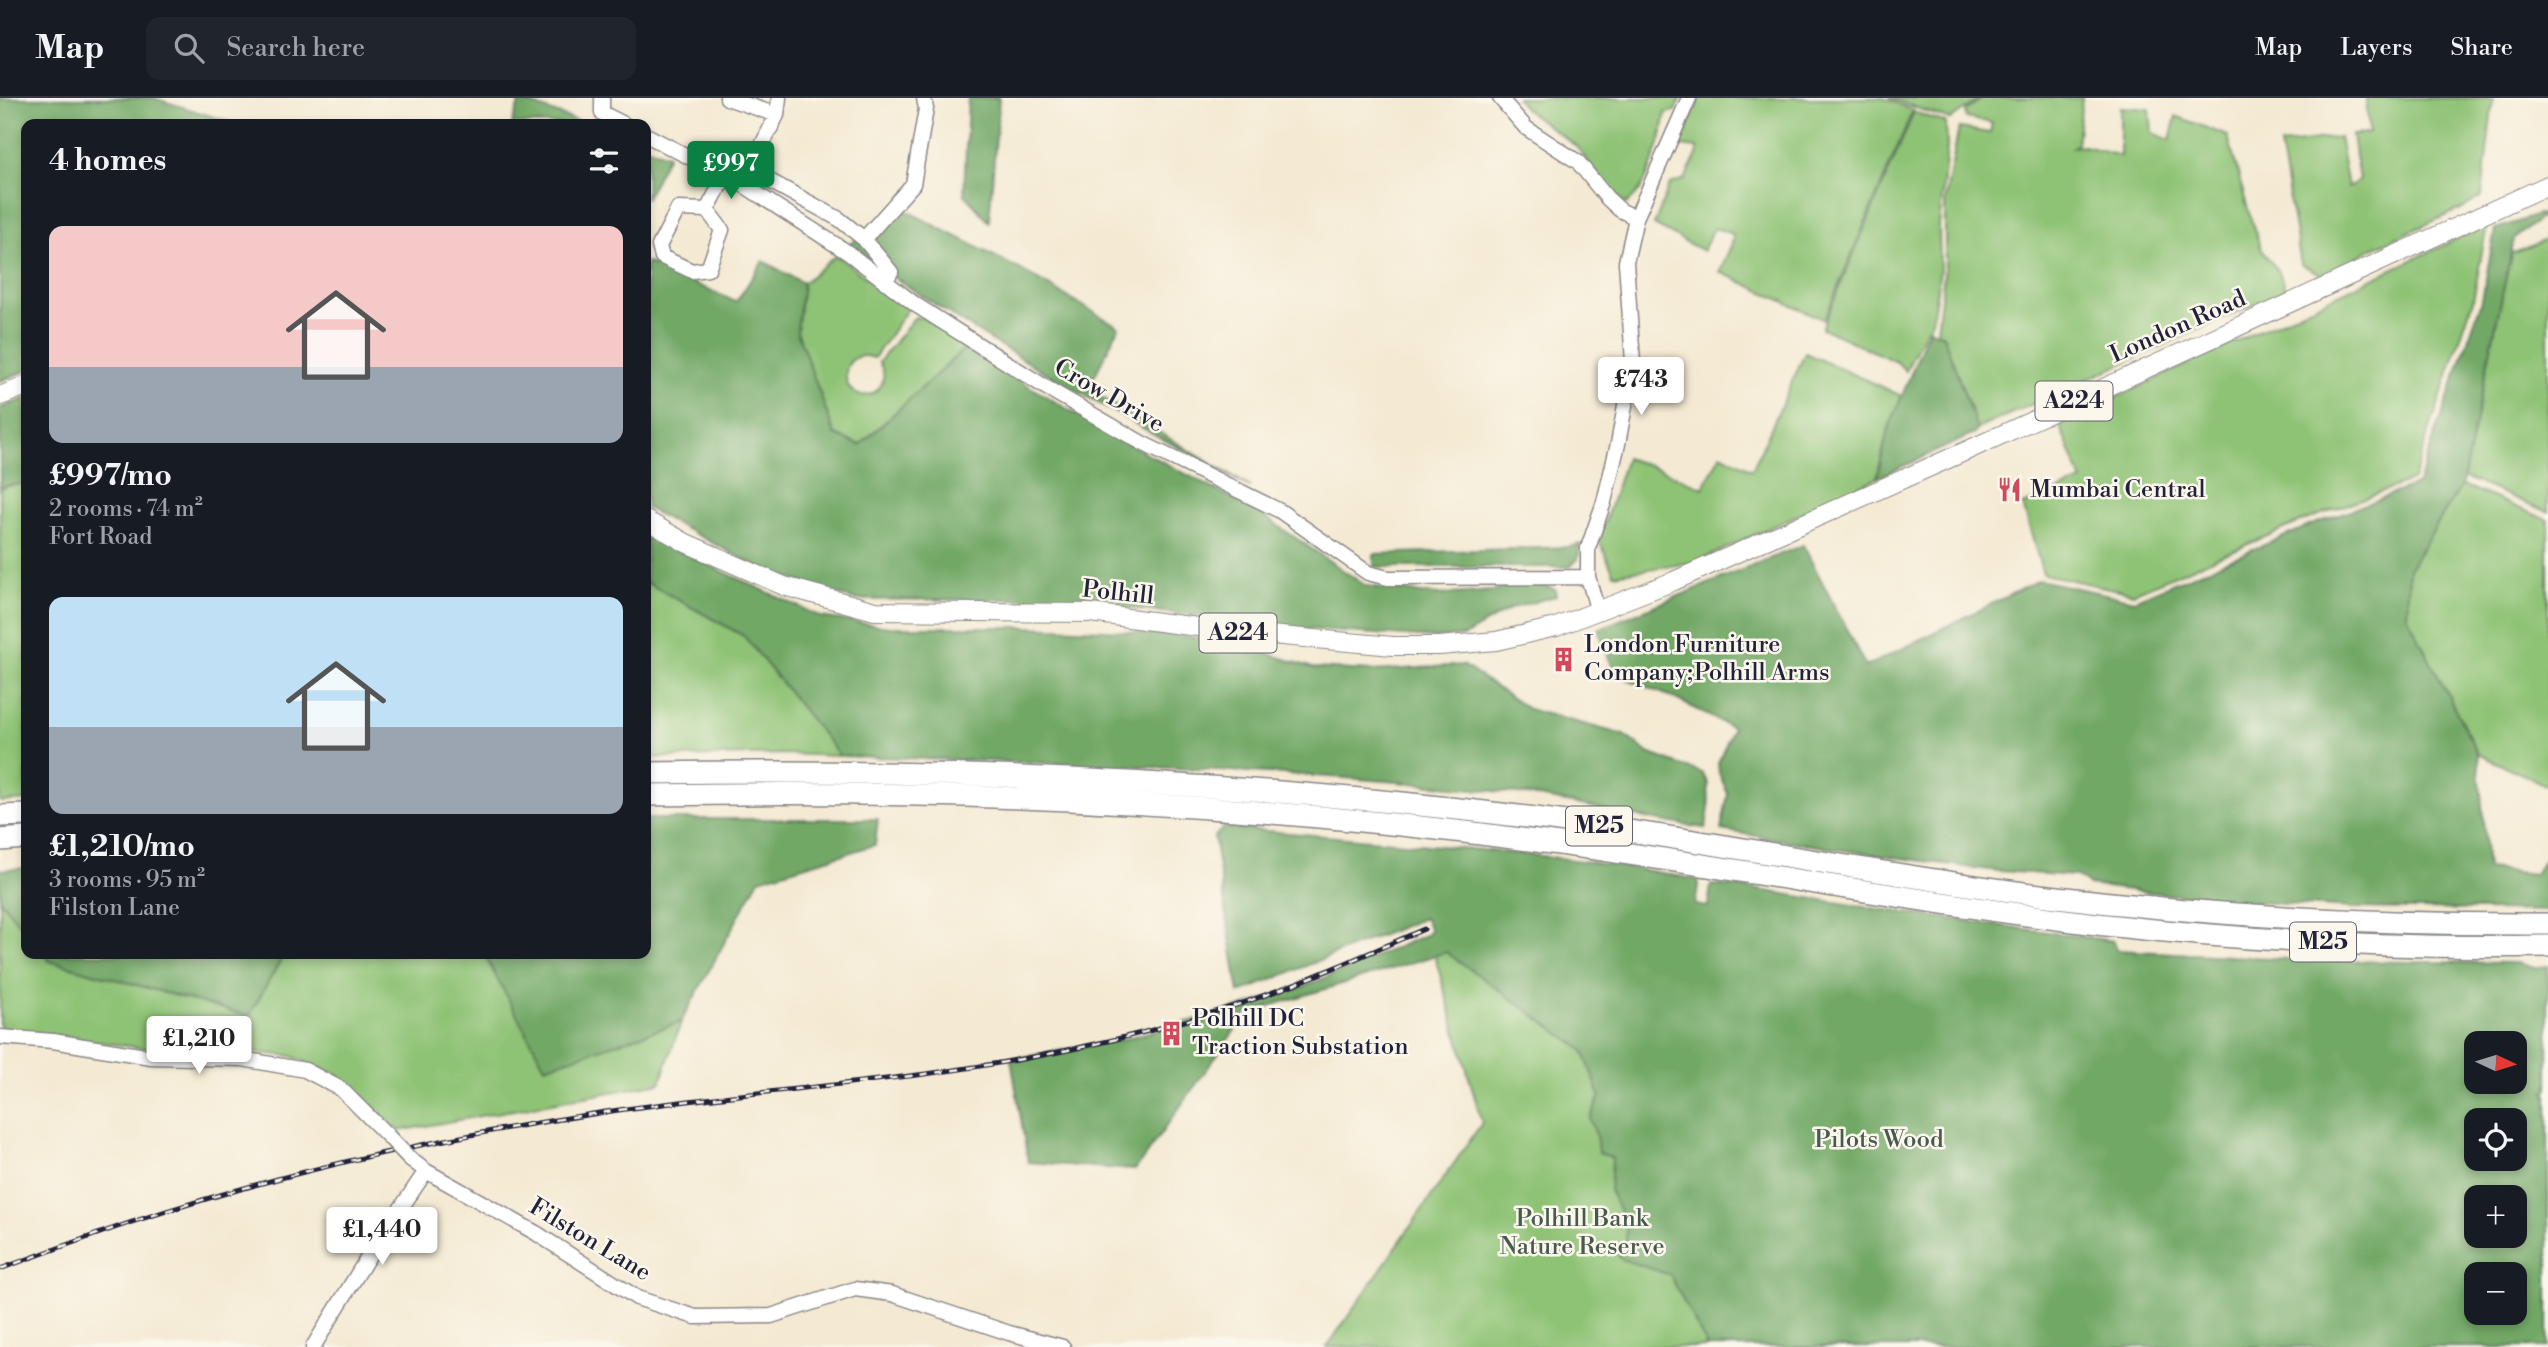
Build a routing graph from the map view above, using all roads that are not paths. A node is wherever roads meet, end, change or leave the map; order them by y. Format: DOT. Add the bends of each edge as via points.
graph roads {
  1 [pos="727,98"];
  2 [pos="779,98"];
  3 [pos="924,98"];
  4 [pos="1500,98"];
  5 [pos="1689,98"];
  6 [pos="602,105"];
  7 [pos="777,114"];
  8 [pos="618,119"];
  9 [pos="651,138"];
  10 [pos="750,170"];
  11 [pos="725,176"];
  12 [pos="742,184"];
  13 [pos="2548,185"];
  14 [pos="707,210"];
  15 [pos="1636,218"];
  16 [pos="864,239"];
  17 [pos="885,282"];
  18 [pos="21,388"];
  19 [pos="0,396"];
  20 [pos="651,523"];
  21 [pos="1588,576"];
  22 [pos="1598,612"];
  23 [pos="651,773"];
  24 [pos="651,795"];
  25 [pos="21,815"];
  26 [pos="0,816"];
  27 [pos="21,838"];
  28 [pos="0,840"];
  29 [pos="2548,924"];
  30 [pos="2548,946"];
  31 [pos="0,1037"];
  32 [pos="426,1171"];
  33 [pos="313,1347"];
  34 [pos="1063,1347"];
  1 -- 7 [label="street"];
  2 -- 7 [label="street"];
  3 -- 16 [label="street" via="913,184"];
  4 -- 15 [label="street" via="1526,128 1578,162 1620,211"];
  5 -- 15 [label="street"];
  6 -- 8 [label="street"];
  7 -- 10 [label="street"];
  9 -- 11 [label="street, Crow Drive"];
  10 -- 12 [label="street"];
  10 -- 16 [label="street" via="839,219"];
  11 -- 12 [label="street, Crow Drive"];
  11 -- 14 [label="street"];
  12 -- 17 [label="street, Crow Drive"];
  13 -- 22 [label="main road, London Road / A224" via="1790,530"];
  14 -- 14 [label="street" via="678,209 659,246 662,257 692,271 708,269 722,230"];
  15 -- 21 [label="street" via="1626,262 1633,362 1606,494 1588,548"];
  16 -- 17 [label="street" via="891,272"];
  17 -- 21 [label="street, Crow Drive" via="1064,398 1142,443 1280,511 1368,573 1388,578"];
  18 -- 19 [label="main road"];
  20 -- 22 [label="main road, Polhill / A224" via="784,586 875,611 1090,613 1394,646 1496,641"];
  21 -- 22 [label="street"];
  23 -- 29 [label="highway, M25" via="981,774 1244,788 1567,822 1985,887 2142,906 2339,920"];
  24 -- 30 [label="highway, M25" via="991,796 1250,811 1537,841 2111,926 2344,943"];
  25 -- 26 [label="highway"];
  27 -- 28 [label="highway"];
  31 -- 32 [label="street, Filston Lane, bridge" via="151,1057 242,1059 306,1070 341,1089"];
  32 -- 33 [label="street"];
  32 -- 34 [label="street, Filston Lane" via="536,1233 637,1298 695,1317 771,1316 855,1289 892,1294"];
}
